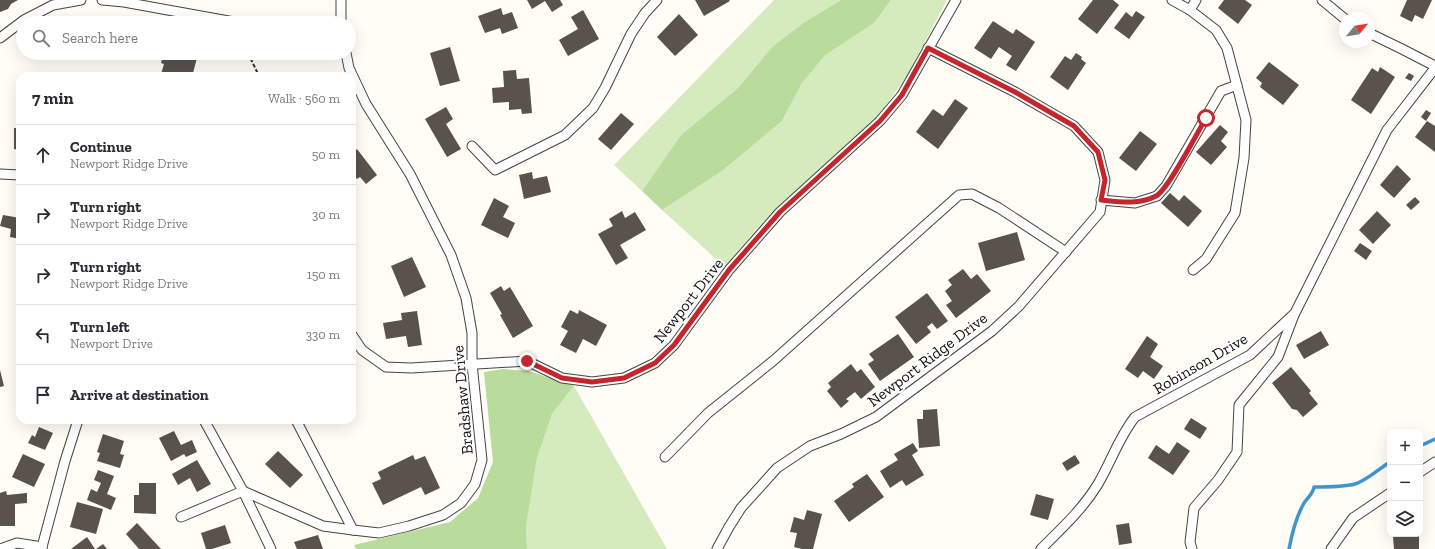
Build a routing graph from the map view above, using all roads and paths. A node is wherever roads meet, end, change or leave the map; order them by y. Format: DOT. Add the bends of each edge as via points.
graph roads {
  1 [pos="81,0"];
  2 [pos="102,0"];
  3 [pos="341,0"];
  4 [pos="657,0"];
  5 [pos="956,0"];
  6 [pos="1172,0"];
  7 [pos="1196,0"];
  8 [pos="1322,0"];
  9 [pos="125,1"];
  10 [pos="1190,10"];
  11 [pos="1339,14"];
  12 [pos="32,16"];
  13 [pos="203,16"];
  14 [pos="341,16"];
  15 [pos="16,26"];
  16 [pos="1375,36"];
  17 [pos="0,38"];
  18 [pos="928,48"];
  19 [pos="251,60"];
  20 [pos="347,60"];
  21 [pos="1435,67"];
  22 [pos="257,72"];
  23 [pos="351,72"];
  24 [pos="356,83"];
  25 [pos="1237,85"];
  26 [pos="472,146"];
  27 [pos="0,174"];
  28 [pos="16,175"];
  29 [pos="1101,200"];
  30 [pos="1066,252"];
  31 [pos="1193,270"];
  32 [pos="1295,312"];
  33 [pos="356,341"];
  34 [pos="472,364"];
  35 [pos="77,424"];
  36 [pos="206,424"];
  37 [pos="298,424"];
  38 [pos="665,456"];
  39 [pos="1435,462"];
  40 [pos="1423,470"];
  41 [pos="243,491"];
  42 [pos="1387,495"];
  43 [pos="181,517"];
  44 [pos="353,530"];
  45 [pos="43,548"];
  46 [pos="0,549"];
  47 [pos="271,549"];
  48 [pos="717,549"];
  49 [pos="1041,549"];
  50 [pos="1192,549"];
  51 [pos="1331,549"];
  1 -- 12 [label="street" via="53,5"];
  2 -- 9 [label="street"];
  3 -- 14 [label="street"];
  4 -- 26 [label="street" via="631,34 593,108 565,135 495,170"];
  5 -- 18 [label="street, Newport Drive"];
  6 -- 10 [label="street"];
  7 -- 10 [label="street"];
  8 -- 11 [label="street"];
  9 -- 13 [label="street"];
  10 -- 25 [label="street" via="1216,30 1227,48"];
  15 -- 17 [label="street"];
  16 -- 21 [label="street"];
  18 -- 29 [label="street, Newport Ridge Drive" via="1015,92 1074,126 1098,152 1105,180"];
  18 -- 34 [label="street, Newport Drive" via="902,95 880,121 780,212 729,270 674,345 655,363 624,378 592,382 562,378 527,361"];
  19 -- 22 [label="path"];
  20 -- 23 [label="street, Bradshaw Drive"];
  21 -- 32 [label="street, Robinson Drive" via="1387,130"];
  24 -- 34 [label="street, Bradshaw Drive" via="366,104 410,174 451,255 466,298 472,334"];
  25 -- 29 [label="street" via="1221,91 1166,186 1157,196 1135,203"];
  25 -- 31 [label="street" via="1246,120 1244,158 1235,213 1206,259"];
  27 -- 28 [label="street"];
  29 -- 30 [label="street, Newport Ridge Drive" via="1100,212"];
  30 -- 38 [label="street" via="999,208 972,194 959,195 773,361 708,413"];
  30 -- 48 [label="street, Newport Ridge Drive" via="1019,306 992,331 876,417 810,446 777,468 741,508"];
  32 -- 49 [label="street, Robinson Drive" via="1250,355 1135,417 1126,428 1098,484 1075,517"];
  32 -- 50 [label="street" via="1278,357 1239,405 1237,452 1194,508 1190,542"];
  33 -- 34 [label="street, Newport Drive" via="362,350 386,367"];
  34 -- 44 [label="street, Bradshaw Drive" via="482,460 475,484 461,503 443,515 379,533"];
  35 -- 45 [label="street"];
  36 -- 41 [label="street"];
  37 -- 44 [label="street"];
  39 -- 40 [label="street"];
  41 -- 43 [label="street"];
  41 -- 44 [label="street, Bradshaw Drive" via="323,526"];
  41 -- 47 [label="street"];
  42 -- 51 [label="street" via="1353,518"];
  45 -- 46 [label="street" via="17,543"];
}
